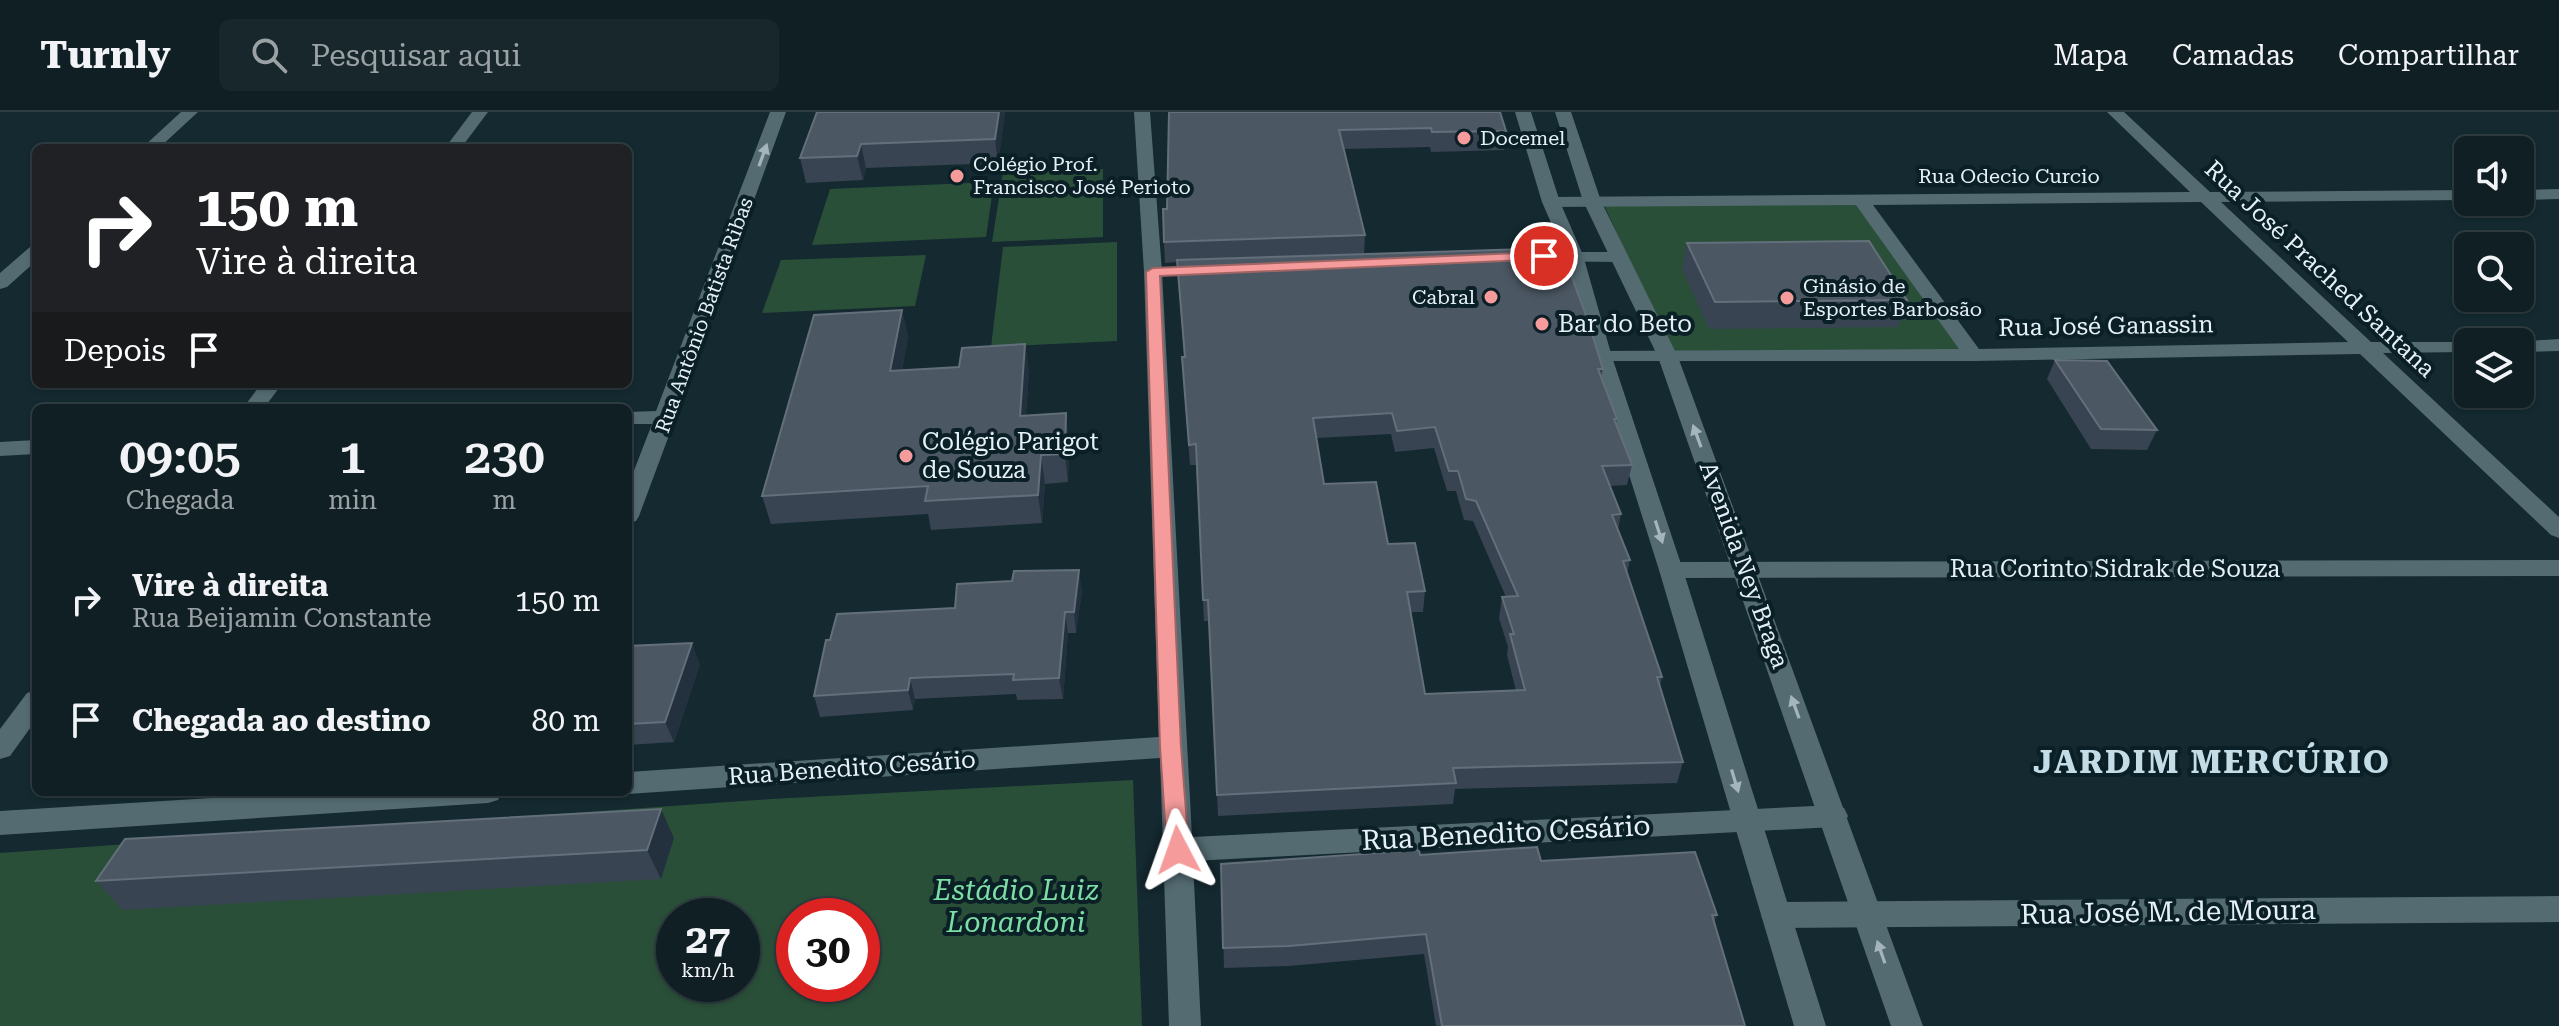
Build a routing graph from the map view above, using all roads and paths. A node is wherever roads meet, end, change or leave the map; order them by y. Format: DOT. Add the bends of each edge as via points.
graph roads {
  1 [pos="190,112"];
  2 [pos="480,112"];
  3 [pos="778,112"];
  4 [pos="1142,112"];
  5 [pos="1523,112"];
  6 [pos="1563,112"];
  7 [pos="2115,112"];
  8 [pos="154,144"];
  9 [pos="456,144"];
  10 [pos="2559,194"];
  11 [pos="2454,195"];
  12 [pos="2534,195"];
  13 [pos="2205,197"];
  14 [pos="1860,199"];
  15 [pos="1592,201"];
  16 [pos="1551,202"];
  17 [pos="32,255"];
  18 [pos="1574,255"];
  19 [pos="1619,257"];
  20 [pos="1512,258"];
  21 [pos="0,283"];
  22 [pos="2559,345"];
  23 [pos="2364,346"];
  24 [pos="2454,346"];
  25 [pos="2534,346"];
  26 [pos="1973,355"];
  27 [pos="1602,357"];
  28 [pos="1668,357"];
  29 [pos="269,388"];
  30 [pos="256,404"];
  31 [pos="668,417"];
  32 [pos="632,418"];
  33 [pos="32,447"];
  34 [pos="0,449"];
  35 [pos="632,506"];
  36 [pos="2559,530"];
  37 [pos="2559,568"];
  38 [pos="1746,569"];
  39 [pos="1671,570"];
  40 [pos="32,705"];
  41 [pos="1171,747"];
  42 [pos="0,749"];
  43 [pos="632,783"];
  44 [pos="425,796"];
  45 [pos="1834,816"];
  46 [pos="1747,821"];
  47 [pos="0,823"];
  48 [pos="1178,850"];
  49 [pos="2559,909"];
  50 [pos="1776,915"];
  51 [pos="1868,915"];
  52 [pos="1185,1026"];
  53 [pos="1810,1026"];
  54 [pos="1907,1026"];
  1 -- 8 [label="street"];
  2 -- 9 [label="street"];
  31 -- 3 [label="street, Rua Antônio Batista Ribas, one-way"];
  4 -- 41 [label="street" via="1160,272"];
  5 -- 16 [label="street"];
  6 -- 15 [label="street, Avenida Ney Braga"];
  7 -- 13 [label="street, Rua José Prached Santana"];
  10 -- 12 [label="street"];
  11 -- 13 [label="street, Rua Odecio Curcio"];
  13 -- 14 [label="street, Rua Odecio Curcio"];
  13 -- 23 [label="street, Rua José Prached Santana"];
  14 -- 15 [label="street, Rua Odecio Curcio"];
  14 -- 26 [label="street"];
  15 -- 16 [label="street, Rua Odecio Curcio"];
  15 -- 19 [label="street, Avenida Ney Braga"];
  16 -- 18 [label="street"];
  17 -- 21 [label="street"];
  18 -- 19 [label="street"];
  18 -- 20 [label="street"];
  18 -- 27 [label="street"];
  19 -- 28 [label="street, Avenida Ney Braga"];
  22 -- 25 [label="street"];
  23 -- 24 [label="street, Rua José Ganassin"];
  23 -- 26 [label="street, Rua José Ganassin"];
  23 -- 36 [label="street, Rua José Prached Santana"];
  26 -- 28 [label="street, Rua José Ganassin"];
  27 -- 28 [label="street, Rua José Ganassin"];
  27 -- 39 [label="street, one-way"];
  38 -- 28 [label="street, Avenida Ney Braga, one-way"];
  29 -- 30 [label="street"];
  31 -- 32 [label="street"];
  31 -- 35 [label="street, Rua Antônio Batista Ribas"];
  33 -- 34 [label="street"];
  37 -- 38 [label="street, Rua Corinto Sidrak de Souza"];
  38 -- 39 [label="street, Rua Corinto Sidrak de Souza"];
  45 -- 38 [label="street, Avenida Ney Braga, one-way"];
  39 -- 46 [label="street, one-way"];
  40 -- 42 [label="street"];
  41 -- 43 [label="street, Rua Benedito Cesário"];
  41 -- 48 [label="street"];
  44 -- 47 [label="street"];
  45 -- 46 [label="street, Rua Benedito Cesário"];
  45 -- 51 [label="street, Avenida Ney Braga"];
  46 -- 48 [label="street, Rua Benedito Cesário"];
  46 -- 50 [label="street"];
  48 -- 52 [label="street"];
  49 -- 51 [label="street, Rua José M. de Moura"];
  50 -- 51 [label="street, Rua José M. de Moura"];
  50 -- 53 [label="street"];
  54 -- 51 [label="street, Avenida Ney Braga, one-way"];
}
